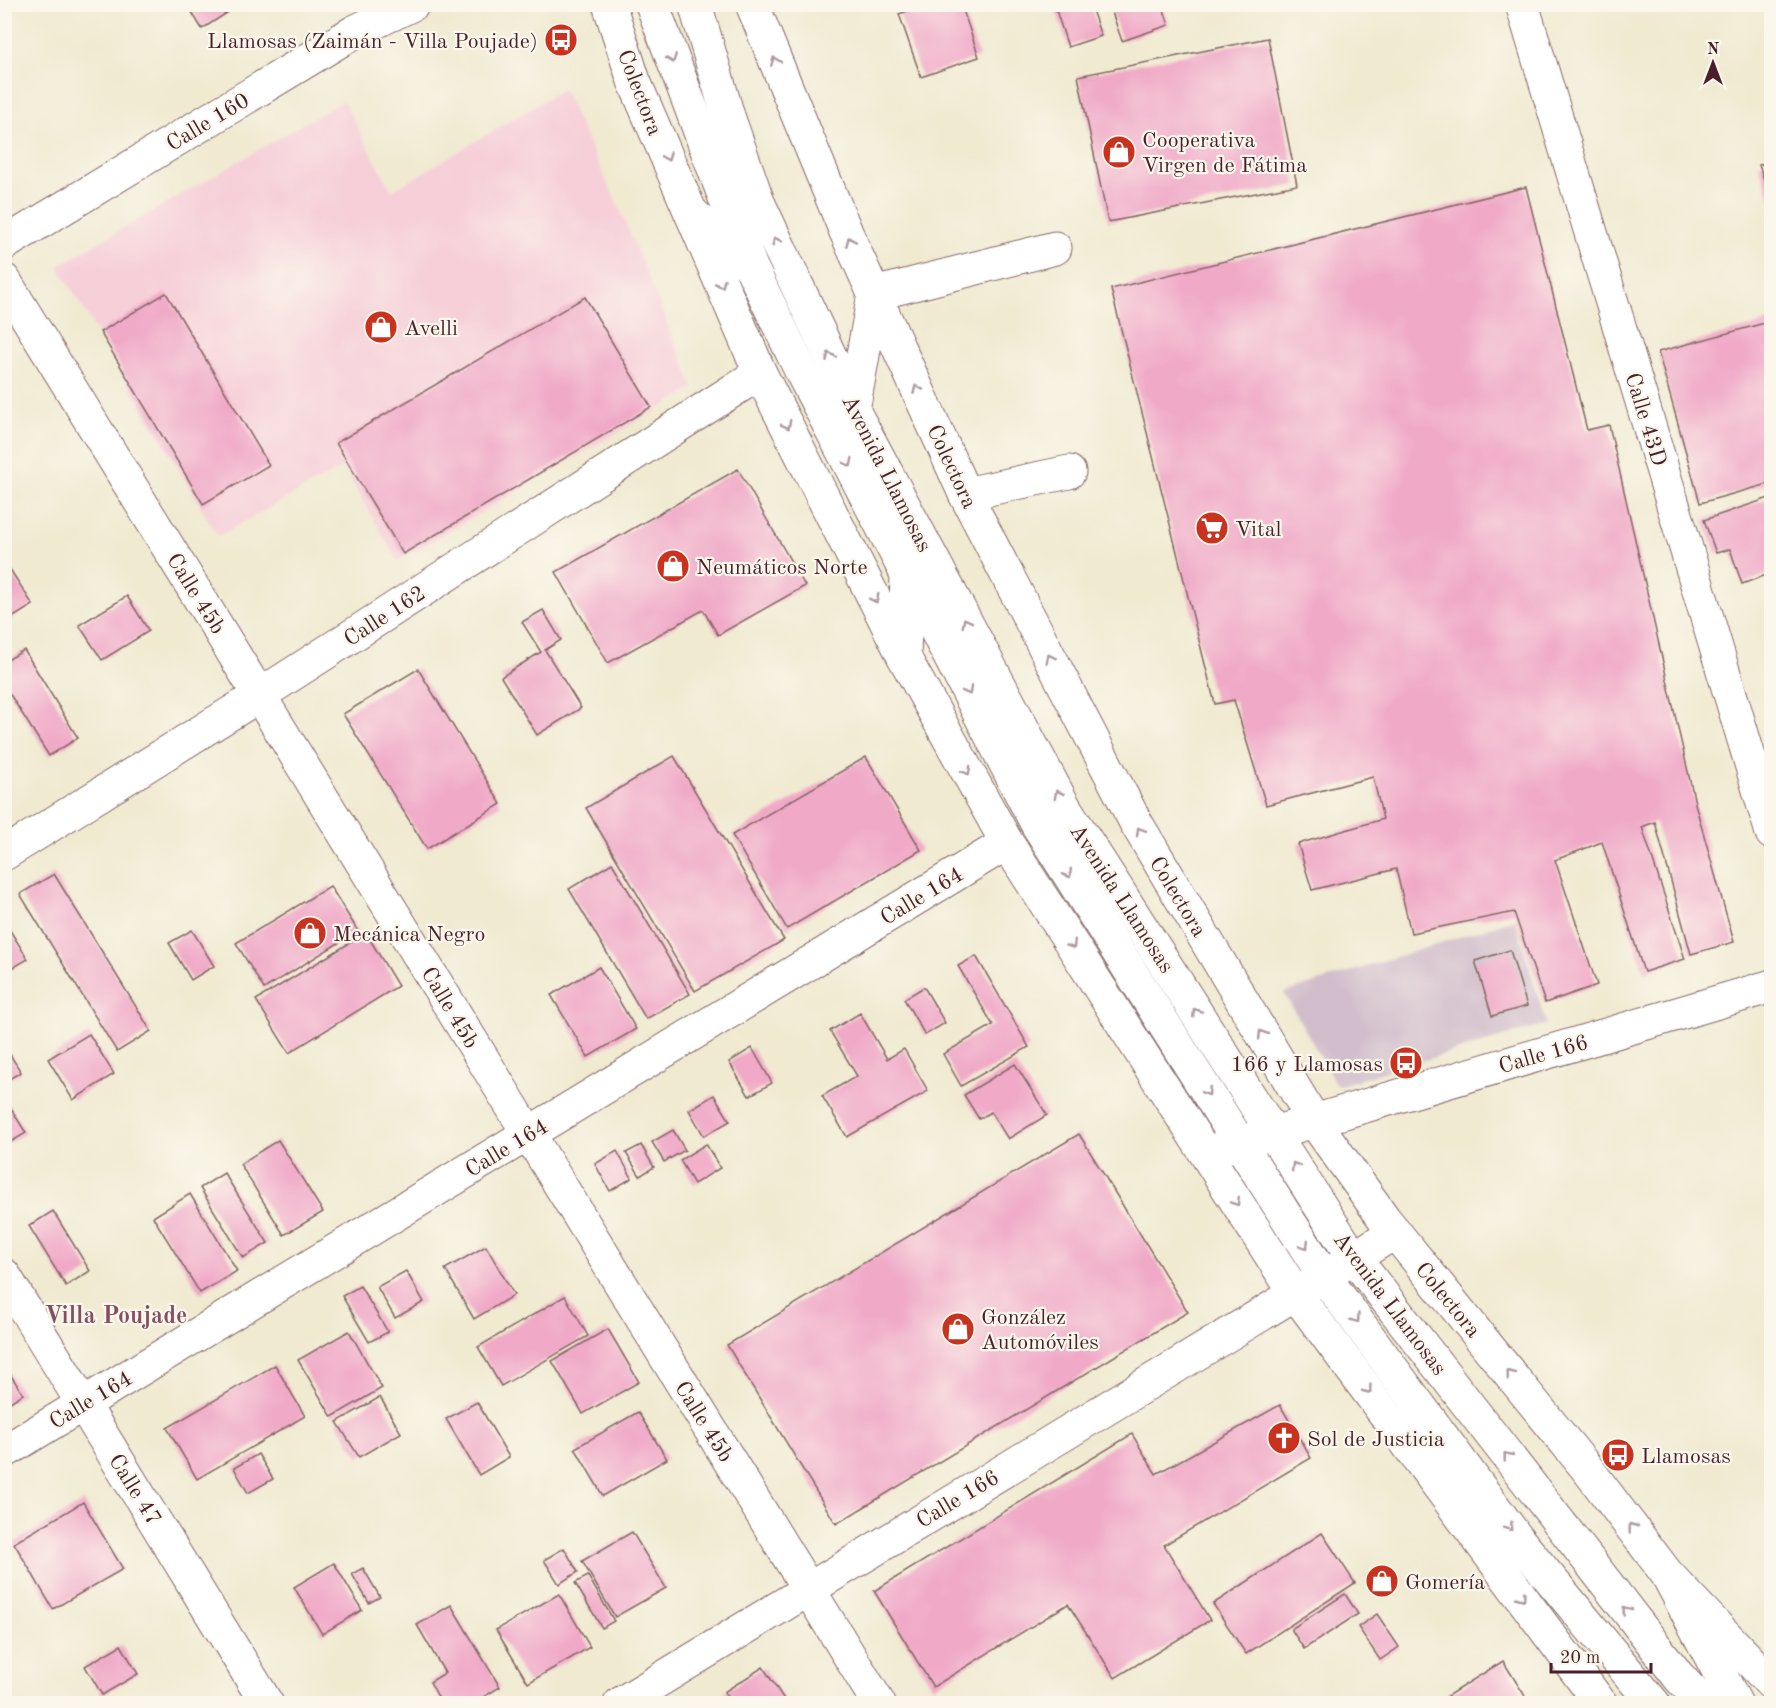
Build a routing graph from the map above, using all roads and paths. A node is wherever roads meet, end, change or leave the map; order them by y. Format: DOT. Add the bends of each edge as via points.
graph roads {
  1 [pos="413,4"];
  2 [pos="609,4"];
  3 [pos="651,4"];
  4 [pos="695,4"];
  5 [pos="752,4"];
  6 [pos="1522,4"];
  7 [pos="690,211"];
  8 [pos="4,244"];
  9 [pos="1056,248"];
  10 [pos="751,267"];
  11 [pos="4,280"];
  12 [pos="874,294"];
  13 [pos="760,373"];
  14 [pos="853,410"];
  15 [pos="1069,471"];
  16 [pos="965,494"];
  17 [pos="907,574"];
  18 [pos="904,657"];
  19 [pos="260,695"];
  20 [pos="1772,833"];
  21 [pos="1007,843"];
  22 [pos="4,854"];
  23 [pos="1772,986"];
  24 [pos="1314,1121"];
  25 [pos="1273,1132"];
  26 [pos="528,1134"];
  27 [pos="1239,1142"];
  28 [pos="1205,1153"];
  29 [pos="1395,1232"];
  30 [pos="1354,1258"];
  31 [pos="4,1275"];
  32 [pos="1324,1276"];
  33 [pos="1295,1293"];
  34 [pos="83,1404"];
  35 [pos="4,1452"];
  36 [pos="1667,1574"];
  37 [pos="808,1589"];
  38 [pos="1772,1684"];
  39 [pos="267,1704"];
  40 [pos="620,1704"];
  41 [pos="879,1704"];
  42 [pos="1601,1704"];
  43 [pos="1654,1704"];
  44 [pos="1704,1704"];
  45 [pos="1736,1704"];
  1 -- 8 [label="main road, Calle 160" via="354,32"];
  2 -- 7 [label="main road, Colectora, one-way" via="634,81"];
  3 -- 10 [label="main road, Avenida Llamosas, one-way"];
  14 -- 4 [label="main road, Avenida Llamosas, one-way" via="758,202"];
  12 -- 5 [label="main road, Colectora, one-way"];
  6 -- 20 [label="main road, Calle 43D"];
  7 -- 10 [label="main road"];
  7 -- 13 [label="main road, Colectora, one-way"];
  9 -- 12 [label="main road"];
  10 -- 17 [label="main road, Avenida Llamosas, one-way" via="802,374"];
  11 -- 19 [label="main road, Calle 45b"];
  12 -- 14 [label="main road"];
  16 -- 12 [label="main road, Colectora, one-way"];
  13 -- 18 [label="main road, one-way"];
  13 -- 19 [label="main road, Calle 162"];
  25 -- 14 [label="main road, Avenida Llamosas, one-way" via="1065,808"];
  15 -- 16 [label="main road"];
  24 -- 16 [label="main road, Colectora, one-way" via="1135,821"];
  17 -- 18 [label="main road"];
  17 -- 27 [label="main road, Avenida Llamosas, one-way" via="1037,824"];
  18 -- 21 [label="main road, one-way"];
  19 -- 22 [label="main road, Calle 162"];
  19 -- 26 [label="main road, Calle 45b"];
  21 -- 26 [label="main road, Calle 164"];
  21 -- 28 [label="main road, one-way"];
  23 -- 24 [label="main road, Calle 166"];
  24 -- 25 [label="main road, Calle 166"];
  24 -- 29 [label="main road, Colectora"];
  25 -- 27 [label="main road, Calle 166"];
  30 -- 25 [label="main road, Avenida Llamosas, one-way"];
  26 -- 34 [label="main road, Calle 164"];
  26 -- 37 [label="main road, Calle 45b"];
  27 -- 28 [label="main road, Calle 166"];
  27 -- 32 [label="main road, Avenida Llamosas, one-way"];
  28 -- 33 [label="main road, one-way"];
  29 -- 30 [label="main road, Calle 166"];
  36 -- 29 [label="main road, Colectora, one-way" via="1582,1462"];
  30 -- 32 [label="main road, Calle 166"];
  44 -- 30 [label="main road, Avenida Llamosas, one-way" via="1678,1677"];
  31 -- 34 [label="main road, Calle 47"];
  32 -- 33 [label="main road, Calle 166"];
  32 -- 43 [label="main road, Avenida Llamosas, one-way" via="1519,1541"];
  33 -- 37 [label="main road, Calle 166"];
  33 -- 42 [label="main road, one-way"];
  34 -- 35 [label="main road, Calle 164"];
  34 -- 39 [label="main road, Calle 47"];
  36 -- 38 [label="main road, Colectora"];
  36 -- 45 [label="main road"];
  37 -- 40 [label="main road, Calle 166"];
  37 -- 41 [label="main road, Calle 45b"];
}
